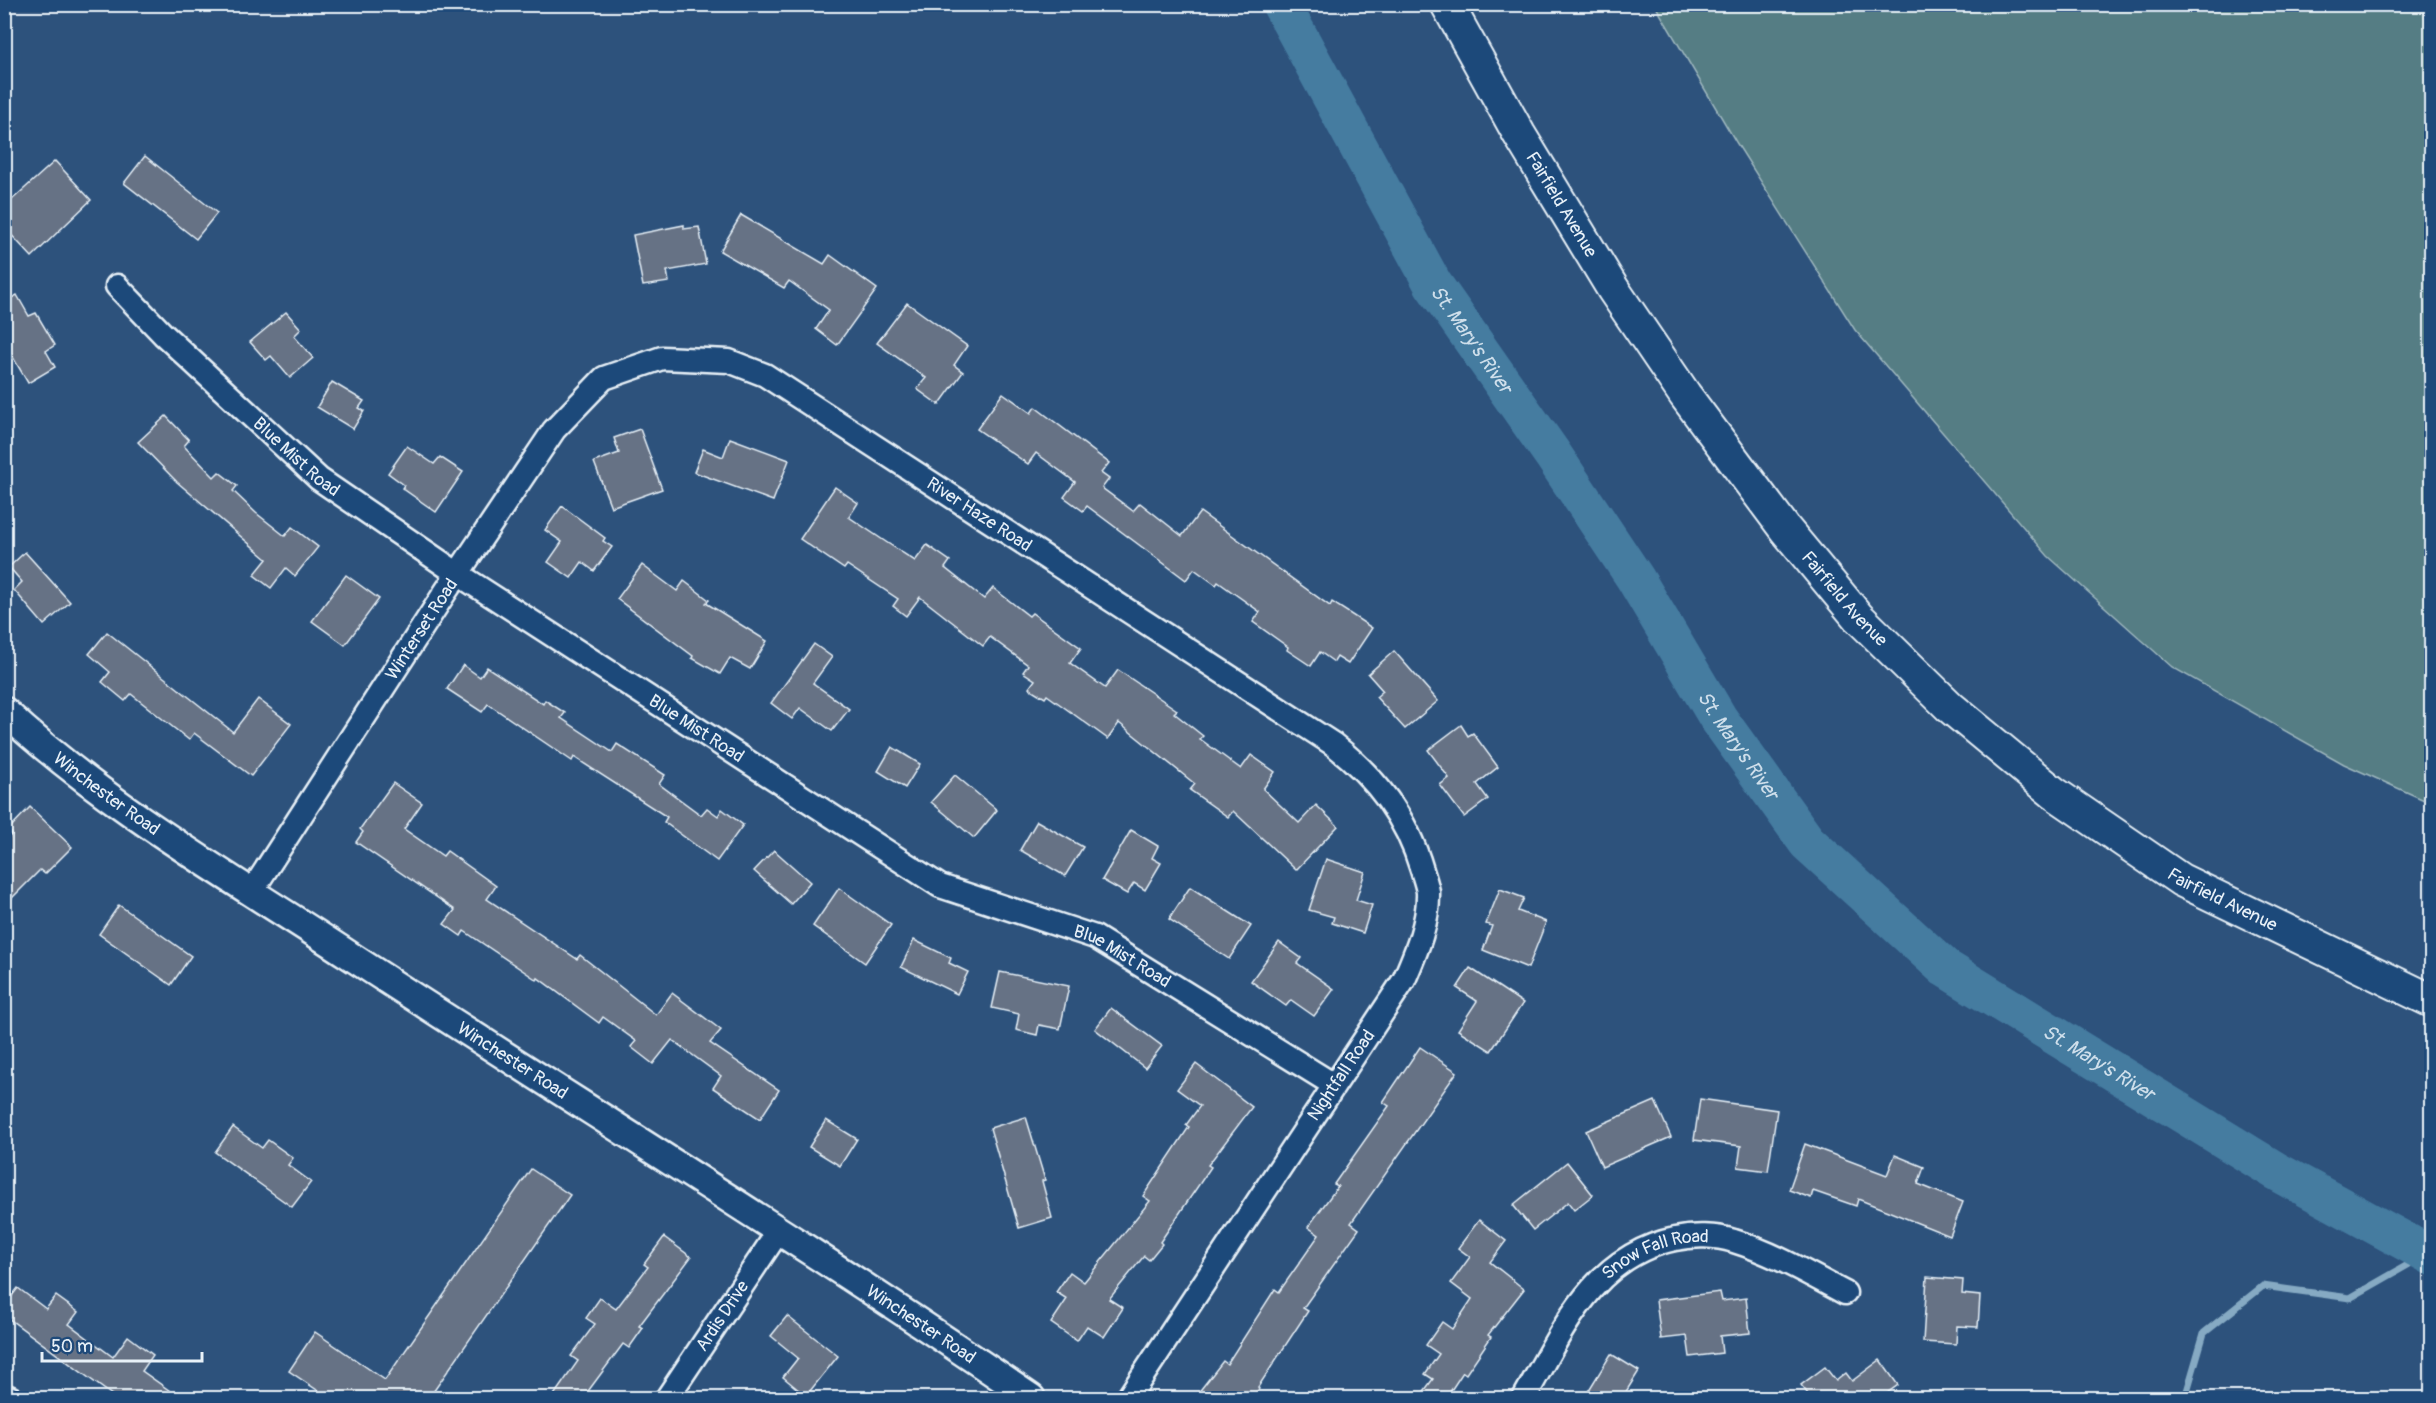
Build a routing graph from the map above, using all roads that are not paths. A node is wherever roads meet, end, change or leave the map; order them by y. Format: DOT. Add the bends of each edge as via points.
graph roads {
  1 [pos="1447,4"];
  2 [pos="117,285"];
  3 [pos="604,378"];
  4 [pos="458,574"];
  5 [pos="7,717"];
  6 [pos="1333,744"];
  7 [pos="252,891"];
  8 [pos="2432,1001"];
  9 [pos="1334,1085"];
  10 [pos="778,1232"];
  11 [pos="1845,1293"];
  12 [pos="4,1395"];
  13 [pos="11,1398"];
  14 [pos="667,1398"];
  15 [pos="1031,1398"];
  16 [pos="1128,1398"];
  17 [pos="1524,1398"];
  1 -- 8 [label="main road, Fairfield Avenue" via="1519,134 1613,289 1785,530 1858,617 1950,707 2045,785 2181,880"];
  2 -- 4 [label="street, Blue Mist Road" via="319,479"];
  3 -- 4 [label="street, Winterset Road" via="554,430"];
  3 -- 6 [label="street, River Haze Road" via="662,358 729,361 765,375"];
  4 -- 7 [label="street, Winterset Road"];
  4 -- 9 [label="street, Blue Mist Road" via="940,886 1095,937"];
  5 -- 7 [label="street, Winchester Road" via="147,824"];
  6 -- 9 [label="street, Nightfall Road" via="1386,794 1414,845 1428,891 1423,935 1404,980"];
  7 -- 10 [label="street, Winchester Road"];
  9 -- 16 [label="street, Nightfall Road"];
  10 -- 14 [label="street, Ardis Drive"];
  10 -- 15 [label="street, Winchester Road"];
  11 -- 17 [label="street, Snow Fall Road" via="1776,1257 1731,1240 1690,1236 1656,1243 1603,1275 1576,1308"];
  12 -- 13 [label="street"];
}
